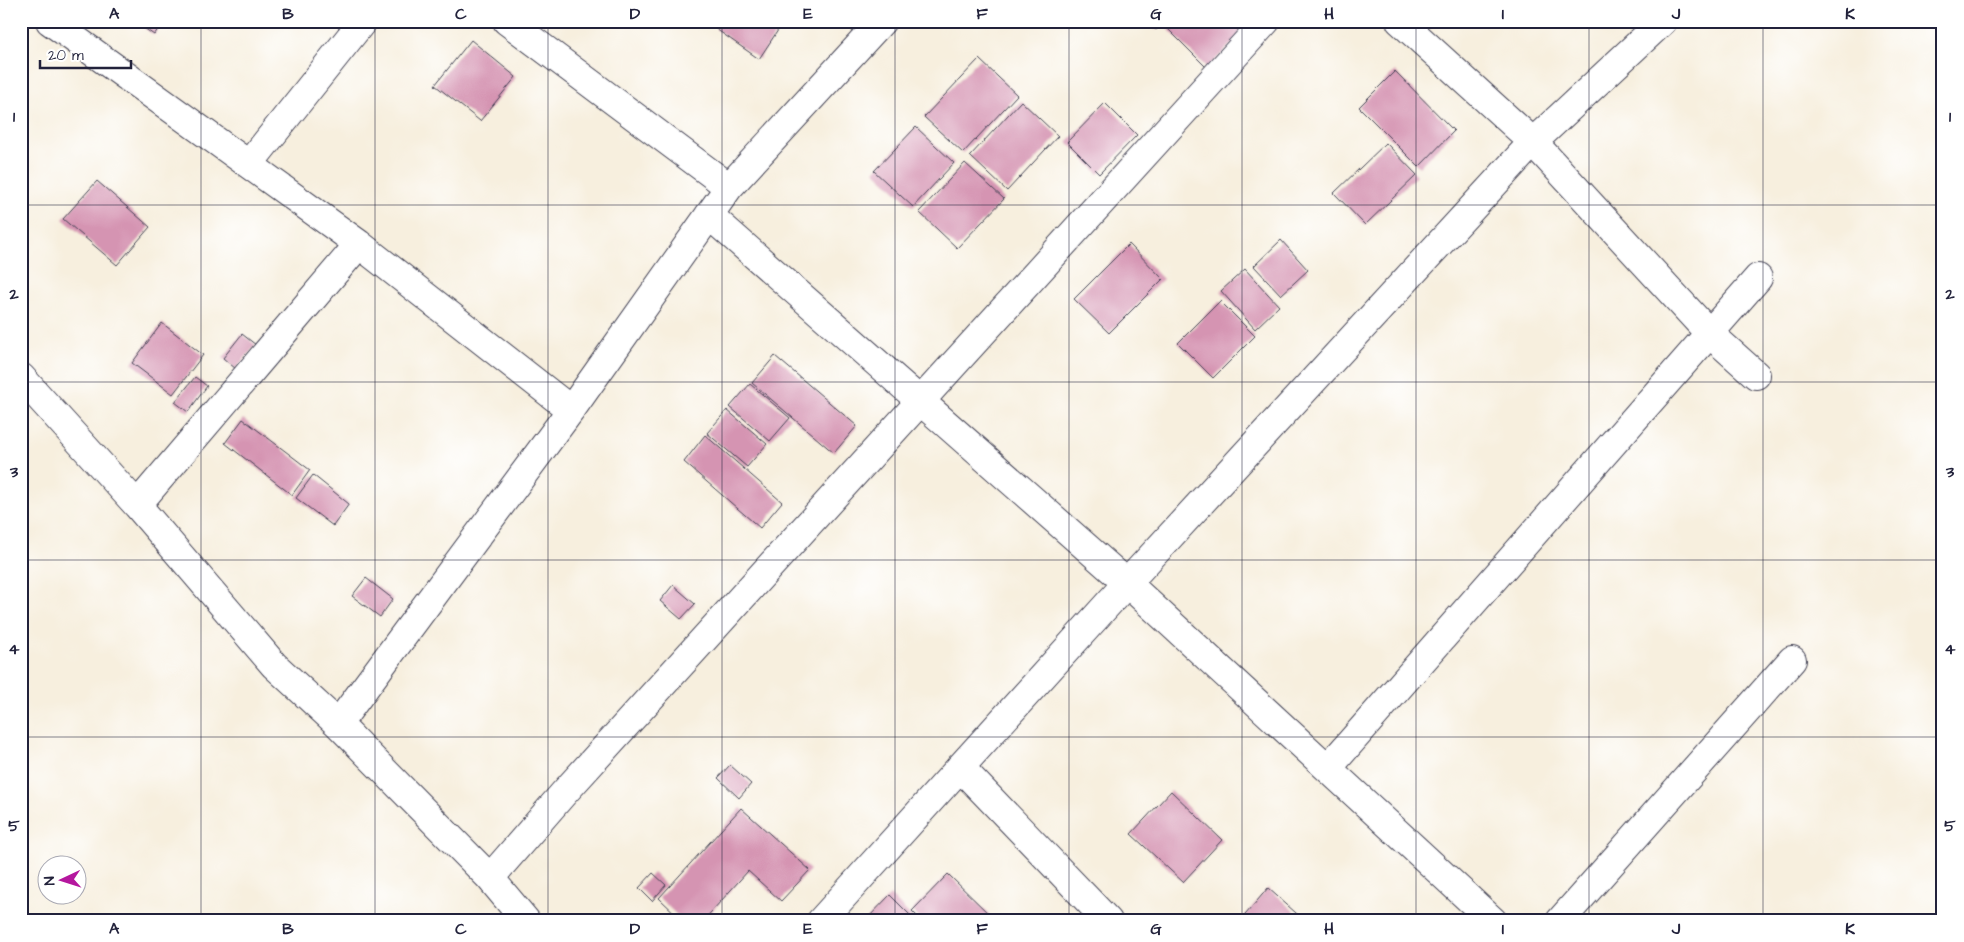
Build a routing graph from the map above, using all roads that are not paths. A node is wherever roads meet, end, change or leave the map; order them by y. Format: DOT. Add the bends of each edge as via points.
graph roads {
  1 [pos="50,21"];
  2 [pos="362,21"];
  3 [pos="508,21"];
  4 [pos="882,21"];
  5 [pos="1266,21"];
  6 [pos="1400,21"];
  7 [pos="1664,21"];
  8 [pos="1533,142"];
  9 [pos="249,164"];
  10 [pos="729,187"];
  11 [pos="709,215"];
  12 [pos="359,244"];
  13 [pos="1758,278"];
  14 [pos="1709,333"];
  15 [pos="1756,375"];
  16 [pos="21,377"];
  17 [pos="920,400"];
  18 [pos="571,410"];
  19 [pos="137,505"];
  20 [pos="1127,583"];
  21 [pos="1792,660"];
  22 [pos="338,724"];
  23 [pos="960,767"];
  24 [pos="1328,768"];
  25 [pos="490,878"];
  26 [pos="526,921"];
  27 [pos="821,921"];
  28 [pos="1108,921"];
  29 [pos="1494,921"];
  30 [pos="1560,921"];
  1 -- 9 [label="street"];
  2 -- 9 [label="street"];
  3 -- 10 [label="street"];
  4 -- 10 [label="street"];
  5 -- 17 [label="street"];
  6 -- 8 [label="street"];
  7 -- 8 [label="street"];
  8 -- 14 [label="street"];
  8 -- 20 [label="street"];
  9 -- 12 [label="street"];
  10 -- 11 [label="street"];
  11 -- 17 [label="street"];
  11 -- 18 [label="street"];
  12 -- 18 [label="street"];
  12 -- 19 [label="street"];
  13 -- 14 [label="street"];
  14 -- 15 [label="street"];
  14 -- 24 [label="street"];
  16 -- 19 [label="street"];
  17 -- 20 [label="street"];
  17 -- 25 [label="street"];
  18 -- 22 [label="street"];
  19 -- 22 [label="street" via="274,665"];
  20 -- 23 [label="street"];
  20 -- 24 [label="street"];
  21 -- 30 [label="street"];
  22 -- 25 [label="street"];
  23 -- 27 [label="street"];
  23 -- 28 [label="street"];
  24 -- 29 [label="street"];
  25 -- 26 [label="street"];
}
